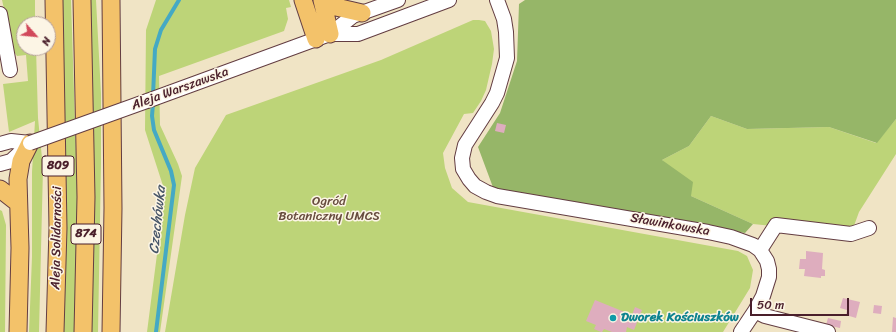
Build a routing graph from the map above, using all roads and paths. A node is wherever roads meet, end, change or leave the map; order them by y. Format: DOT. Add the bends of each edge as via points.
graph roads {
  1 [pos="54,0"];
  2 [pos="82,0"];
  3 [pos="111,0"];
  4 [pos="303,0"];
  5 [pos="322,0"];
  6 [pos="326,0"];
  7 [pos="398,0"];
  8 [pos="449,0"];
  9 [pos="497,0"];
  10 [pos="362,12"];
  11 [pos="0,14"];
  12 [pos="323,36"];
  13 [pos="10,70"];
  14 [pos="30,143"];
  15 [pos="0,144"];
  16 [pos="0,164"];
  17 [pos="0,189"];
  18 [pos="18,203"];
  19 [pos="869,228"];
  20 [pos="760,250"];
  21 [pos="760,314"];
  22 [pos="18,332"];
  23 [pos="55,332"];
  24 [pos="83,332"];
  25 [pos="111,332"];
  26 [pos="741,332"];
  27 [pos="828,332"];
  1 -- 23 [label="main road, Aleja Solidarności / 809" via="58,214"];
  2 -- 24 [label="main road, 874" via="86,197"];
  3 -- 25 [label="main road"];
  4 -- 12 [label="main road"];
  5 -- 12 [label="main road"];
  6 -- 10 [label="main road" via="336,7"];
  7 -- 10 [label="street, Aleja Warszawska"];
  8 -- 12 [label="street, Aleja Warszawska" via="358,34"];
  9 -- 20 [label="street, Sławinkowska" via="504,18 507,58 497,93 476,129 472,161 486,192 507,198 731,237"];
  10 -- 12 [label="street, Aleja Warszawska"];
  11 -- 13 [label="street"];
  12 -- 14 [label="street, Aleja Warszawska, bridge"];
  14 -- 15 [label="street, Aleja Warszawska" via="10,141"];
  14 -- 16 [label="street, Aleja Warszawska" via="11,161"];
  14 -- 18 [label="main road" via="18,179"];
  17 -- 18 [label="main road"];
  18 -- 22 [label="main road"];
  19 -- 20 [label="street" via="851,234 776,225"];
  20 -- 21 [label="street" via="768,261 769,269"];
  21 -- 26 [label="street"];
  21 -- 27 [label="street"];
}
